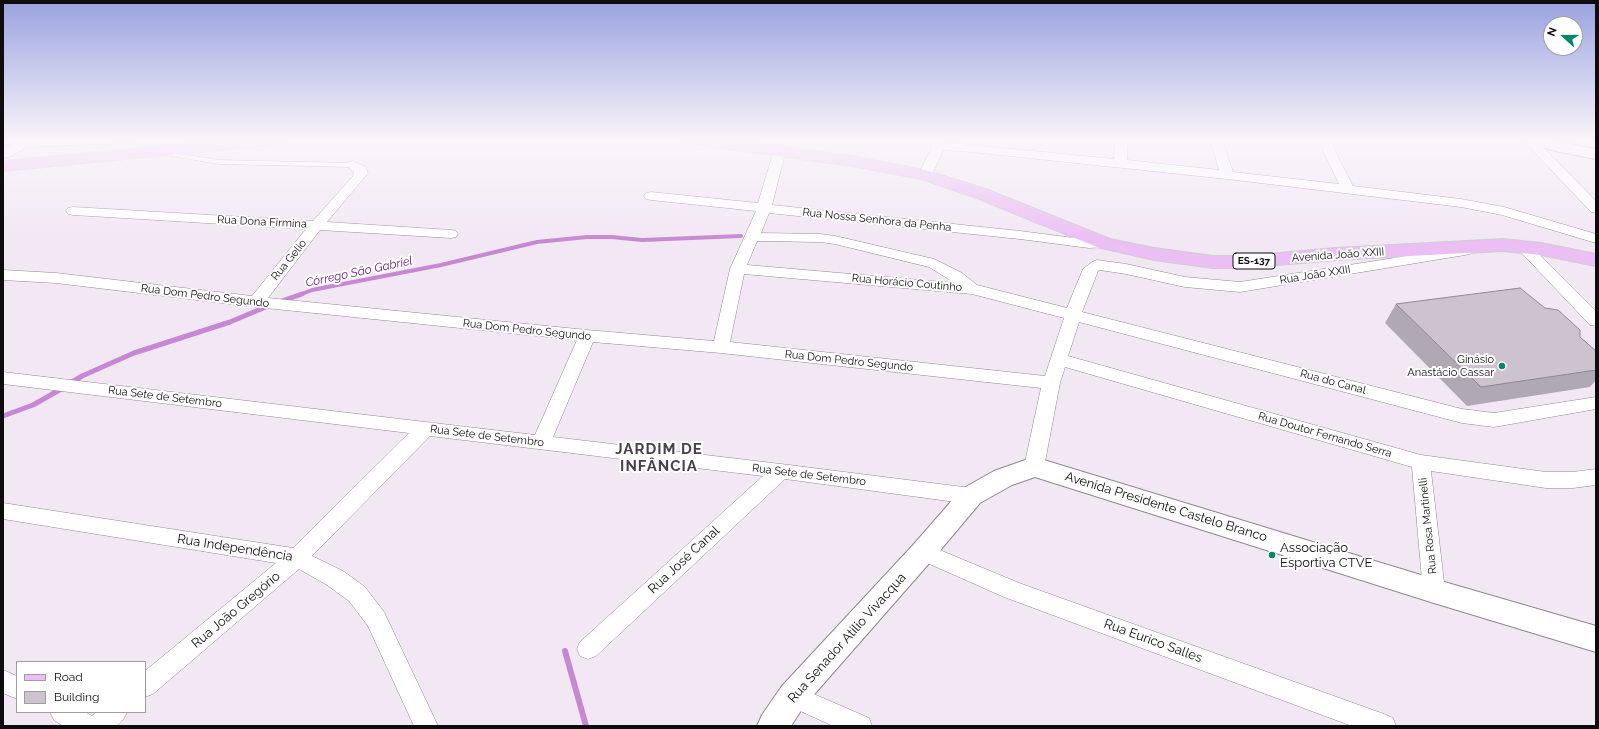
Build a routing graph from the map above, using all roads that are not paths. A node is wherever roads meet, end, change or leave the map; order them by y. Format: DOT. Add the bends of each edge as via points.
graph roads {
  1 [pos="361,173"];
  2 [pos="774,173"];
  3 [pos="915,173"];
  4 [pos="1208,173"];
  5 [pos="1340,173"];
  6 [pos="1562,173"];
  7 [pos="925,175"];
  8 [pos="1227,175"];
  9 [pos="1348,190"];
  10 [pos="651,196"];
  11 [pos="764,208"];
  12 [pos="1596,209"];
  13 [pos="73,211"];
  14 [pos="317,225"];
  15 [pos="451,234"];
  16 [pos="751,237"];
  17 [pos="1596,239"];
  18 [pos="1104,243"];
  19 [pos="1503,245"];
  20 [pos="1523,246"];
  21 [pos="1596,260"];
  22 [pos="738,269"];
  23 [pos="3,275"];
  24 [pos="972,289"];
  25 [pos="262,303"];
  26 [pos="1073,314"];
  27 [pos="1596,320"];
  28 [pos="587,336"];
  29 [pos="721,347"];
  30 [pos="1059,359"];
  31 [pos="3,378"];
  32 [pos="1051,383"];
  33 [pos="1596,403"];
  34 [pos="426,428"];
  35 [pos="541,442"];
  36 [pos="1421,462"];
  37 [pos="1034,467"];
  38 [pos="781,471"];
  39 [pos="1596,477"];
  40 [pos="971,496"];
  41 [pos="3,511"];
  42 [pos="923,552"];
  43 [pos="297,558"];
  44 [pos="1434,591"];
  45 [pos="1596,639"];
  46 [pos="588,649"];
  47 [pos="3,681"];
  48 [pos="146,685"];
  49 [pos="16,688"];
  50 [pos="793,696"];
  51 [pos="64,713"];
  52 [pos="114,713"];
  53 [pos="86,726"];
  54 [pos="98,726"];
  55 [pos="426,726"];
  56 [pos="773,726"];
  57 [pos="860,726"];
  58 [pos="1384,726"];
  1 -- 14 [label="street, Rua Gelio"];
  2 -- 11 [label="street"];
  3 -- 7 [label="main road, ES-137"];
  4 -- 8 [label="street"];
  5 -- 9 [label="street"];
  6 -- 12 [label="street"];
  7 -- 18 [label="main road, Avenida João XXIII / ES-137" via="980,193"];
  8 -- 9 [label="street"];
  9 -- 17 [label="street" via="1462,203 1504,211"];
  10 -- 11 [label="street, Rua Nossa Senhora da Penha"];
  11 -- 16 [label="street"];
  11 -- 18 [label="street, Rua Nossa Senhora da Penha" via="1089,244"];
  13 -- 14 [label="street, Rua Dona Firmina"];
  14 -- 15 [label="street, Rua Dona Firmina"];
  14 -- 25 [label="street, Rua Gelio"];
  16 -- 22 [label="street"];
  16 -- 24 [label="street" via="835,240 934,264 957,276"];
  18 -- 19 [label="main road, Avenida João XXIII / ES-137" via="1154,254 1213,262"];
  19 -- 20 [label="main road, Avenida João XXIII / ES-137"];
  19 -- 26 [label="street, Rua João XXIII" via="1240,287 1185,282 1097,265 1092,269"];
  20 -- 21 [label="main road, Avenida João XXIII / ES-137"];
  20 -- 27 [label="street"];
  22 -- 24 [label="street, Rua Horácio Coutinho"];
  22 -- 29 [label="street"];
  23 -- 25 [label="street, Rua Dom Pedro Segundo" via="56,278"];
  24 -- 26 [label="street, Rua Horácio Coutinho"];
  25 -- 28 [label="street, Rua Dom Pedro Segundo"];
  26 -- 30 [label="street, Rua João XXIII"];
  26 -- 33 [label="street, Rua do Canal" via="1462,416 1494,420"];
  28 -- 29 [label="street, Rua Dom Pedro Segundo"];
  28 -- 35 [label="street"];
  29 -- 32 [label="street, Rua Dom Pedro Segundo"];
  30 -- 32 [label="street, Rua João XXIII"];
  30 -- 36 [label="street, Rua Doutor Fernando Serra"];
  31 -- 34 [label="street, Rua Sete de Setembro"];
  32 -- 37 [label="street, Rua João XXIII"];
  34 -- 35 [label="street, Rua Sete de Setembro"];
  34 -- 43 [label="street, Rua João Gregório"];
  35 -- 38 [label="street, Rua Sete de Setembro"];
  36 -- 39 [label="street, Rua Doutor Fernando Serra" via="1546,480"];
  36 -- 44 [label="street, Rua Rosa Martinelli"];
  37 -- 40 [label="street" via="1003,478"];
  37 -- 44 [label="street, Avenida Presidente Castelo Branco"];
  38 -- 40 [label="street, Rua Sete de Setembro"];
  38 -- 46 [label="street, Rua José Canal"];
  40 -- 42 [label="street, Rua Senador Atilio Vivacqua"];
  41 -- 43 [label="street, Rua Independência"];
  42 -- 50 [label="street, Rua Senador Atilio Vivacqua"];
  42 -- 58 [label="street, Rua Eurico Salles" via="1012,590"];
  43 -- 48 [label="street, Rua João Gregório"];
  43 -- 55 [label="street, Rua Independência" via="335,578 357,594 376,620"];
  44 -- 45 [label="street, Avenida Presidente Castelo Branco"];
  47 -- 49 [label="street"];
  50 -- 56 [label="street, Rua Senador Atilio Vivacqua"];
  50 -- 57 [label="street"];
  51 -- 53 [label="street"];
  52 -- 54 [label="street"];
}
